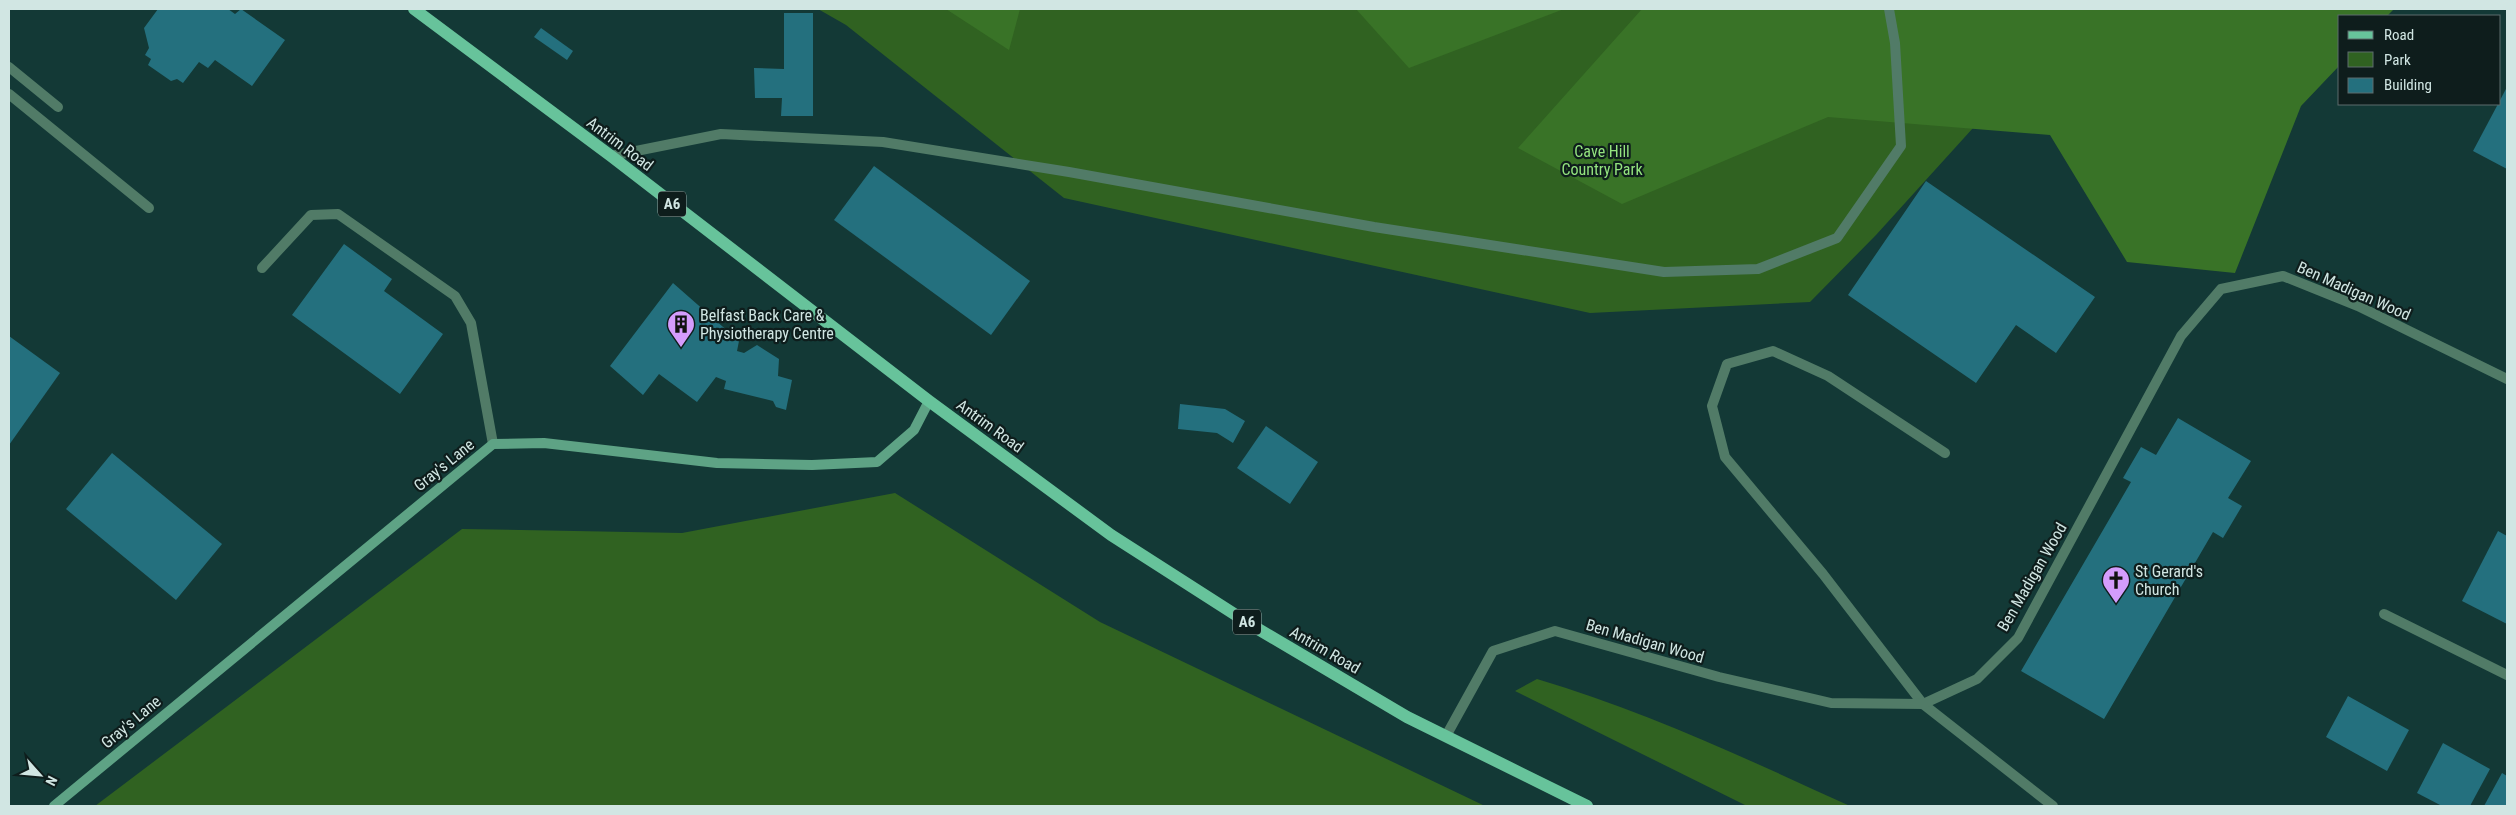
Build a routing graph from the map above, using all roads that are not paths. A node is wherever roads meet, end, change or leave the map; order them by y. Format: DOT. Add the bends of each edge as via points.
graph roads {
  1 [pos="414,9"];
  2 [pos="1889,9"];
  3 [pos="9,67"];
  4 [pos="9,94"];
  5 [pos="58,107"];
  6 [pos="610,156"];
  7 [pos="149,208"];
  8 [pos="262,268"];
  9 [pos="2507,379"];
  10 [pos="929,401"];
  11 [pos="493,444"];
  12 [pos="1945,453"];
  13 [pos="2384,614"];
  14 [pos="2507,675"];
  15 [pos="1923,704"];
  16 [pos="1446,736"];
  17 [pos="54,806"];
  18 [pos="1587,806"];
  19 [pos="2053,806"];
  1 -- 6 [label="main road, Antrim Road / A6"];
  2 -- 6 [label="street" via="1895,43 1901,146 1837,238 1758,269 1664,272 1374,227 883,142 721,134"];
  3 -- 5 [label="street"];
  4 -- 7 [label="street"];
  6 -- 10 [label="main road, Antrim Road / A6"];
  8 -- 11 [label="street" via="311,215 338,214 455,296 471,323"];
  9 -- 15 [label="street, Ben Madigan Wood" via="2358,306 2283,276 2221,289 2181,336 2018,638 1977,678"];
  10 -- 11 [label="street, Gray's Lane" via="914,430 877,462 812,465 717,463 544,443"];
  10 -- 16 [label="main road, Antrim Road / A6" via="1112,535 1167,571 1252,626"];
  11 -- 17 [label="street, Gray's Lane"];
  12 -- 15 [label="street" via="1828,376 1773,351 1727,364 1712,406 1725,457 1824,574"];
  13 -- 14 [label="street"];
  15 -- 16 [label="street, Ben Madigan Wood" via="1831,703 1718,677 1556,631 1493,651"];
  15 -- 19 [label="street"];
  16 -- 18 [label="main road, Antrim Road / A6"];
}
